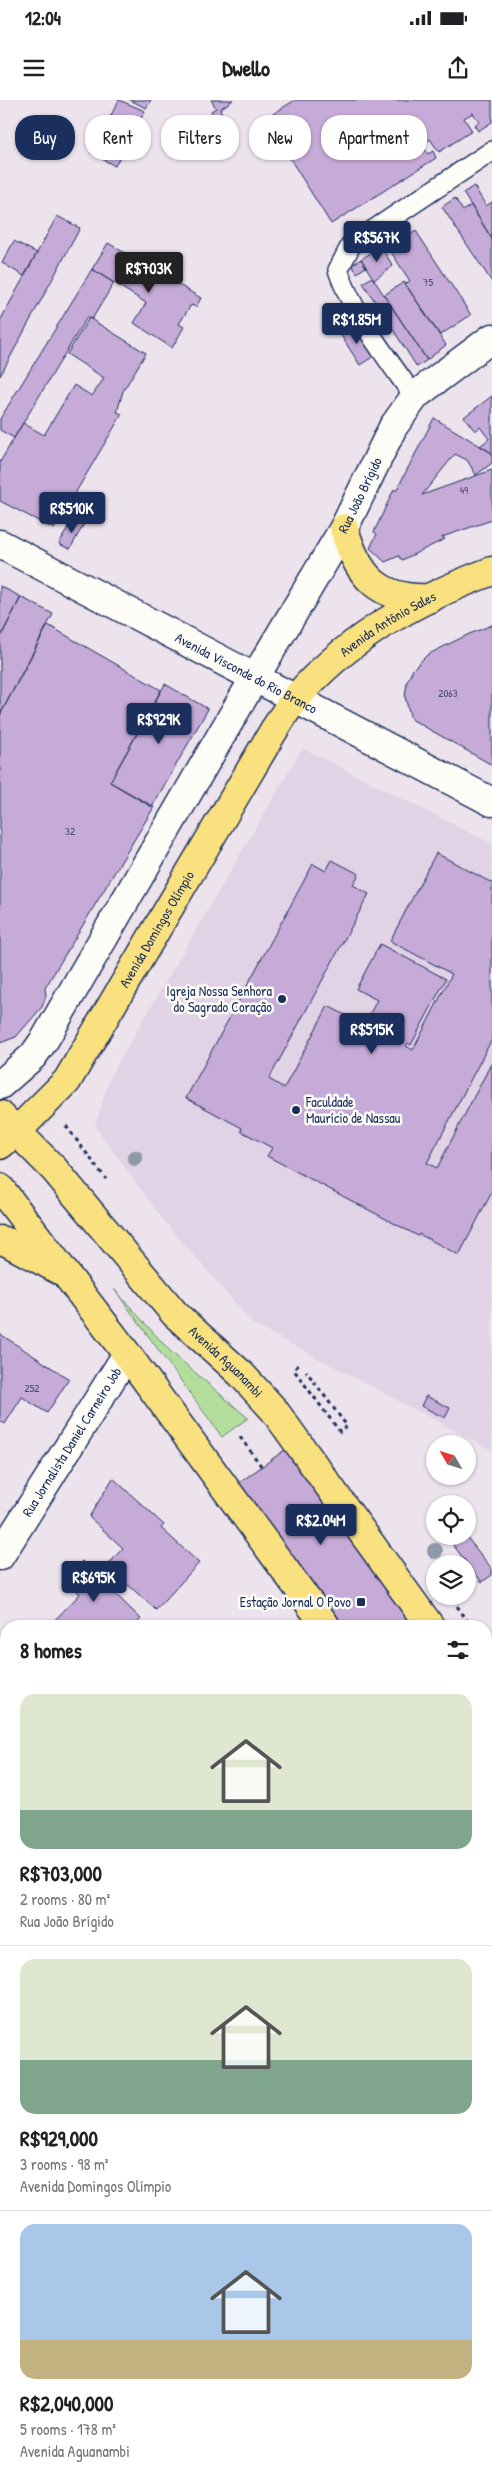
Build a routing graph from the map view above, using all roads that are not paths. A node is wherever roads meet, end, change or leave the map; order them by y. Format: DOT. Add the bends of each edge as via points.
graph roads {
  1 [pos="492,151"];
  2 [pos="492,338"];
  3 [pos="416,395"];
  4 [pos="344,528"];
  5 [pos="0,544"];
  6 [pos="492,570"];
  7 [pos="431,598"];
  8 [pos="255,677"];
  9 [pos="296,698"];
  10 [pos="492,802"];
  11 [pos="0,1084"];
  12 [pos="6,1130"];
  13 [pos="0,1188"];
  14 [pos="0,1240"];
  15 [pos="67,1274"];
  16 [pos="127,1354"];
  17 [pos="0,1556"];
  18 [pos="322,1620"];
  19 [pos="426,1620"];
  1 -- 3 [label="lane" via="351,245 338,270 359,316"];
  2 -- 3 [label="main road, Rua João Brígido"];
  3 -- 4 [label="main road, Rua João Brígido" via="393,427"];
  4 -- 7 [label="main road" via="354,558 372,584 415,599"];
  4 -- 8 [label="main road, Rua João Brígido"];
  5 -- 8 [label="main road, Avenida Visconde do Rio Branco"];
  6 -- 7 [label="main road, Avenida Antônio Sales"];
  7 -- 9 [label="main road, Avenida Antônio Sales" via="391,618 346,650"];
  8 -- 9 [label="main road, Avenida Visconde do Rio Branco"];
  8 -- 11 [label="main road" via="45,1039 33,1056"];
  9 -- 10 [label="main road, Avenida Visconde do Rio Branco"];
  9 -- 12 [label="main road, Avenida Domingos Olímpio" via="67,1081"];
  12 -- 19 [label="main road, Avenida Aguanambi" via="54,1169 175,1314 241,1374 274,1410"];
  13 -- 15 [label="main road"];
  14 -- 15 [label="main road"];
  15 -- 16 [label="main road"];
  16 -- 17 [label="main road, Rua Jornalista Daniel Carneiro Job"];
  16 -- 18 [label="main road"];
}
